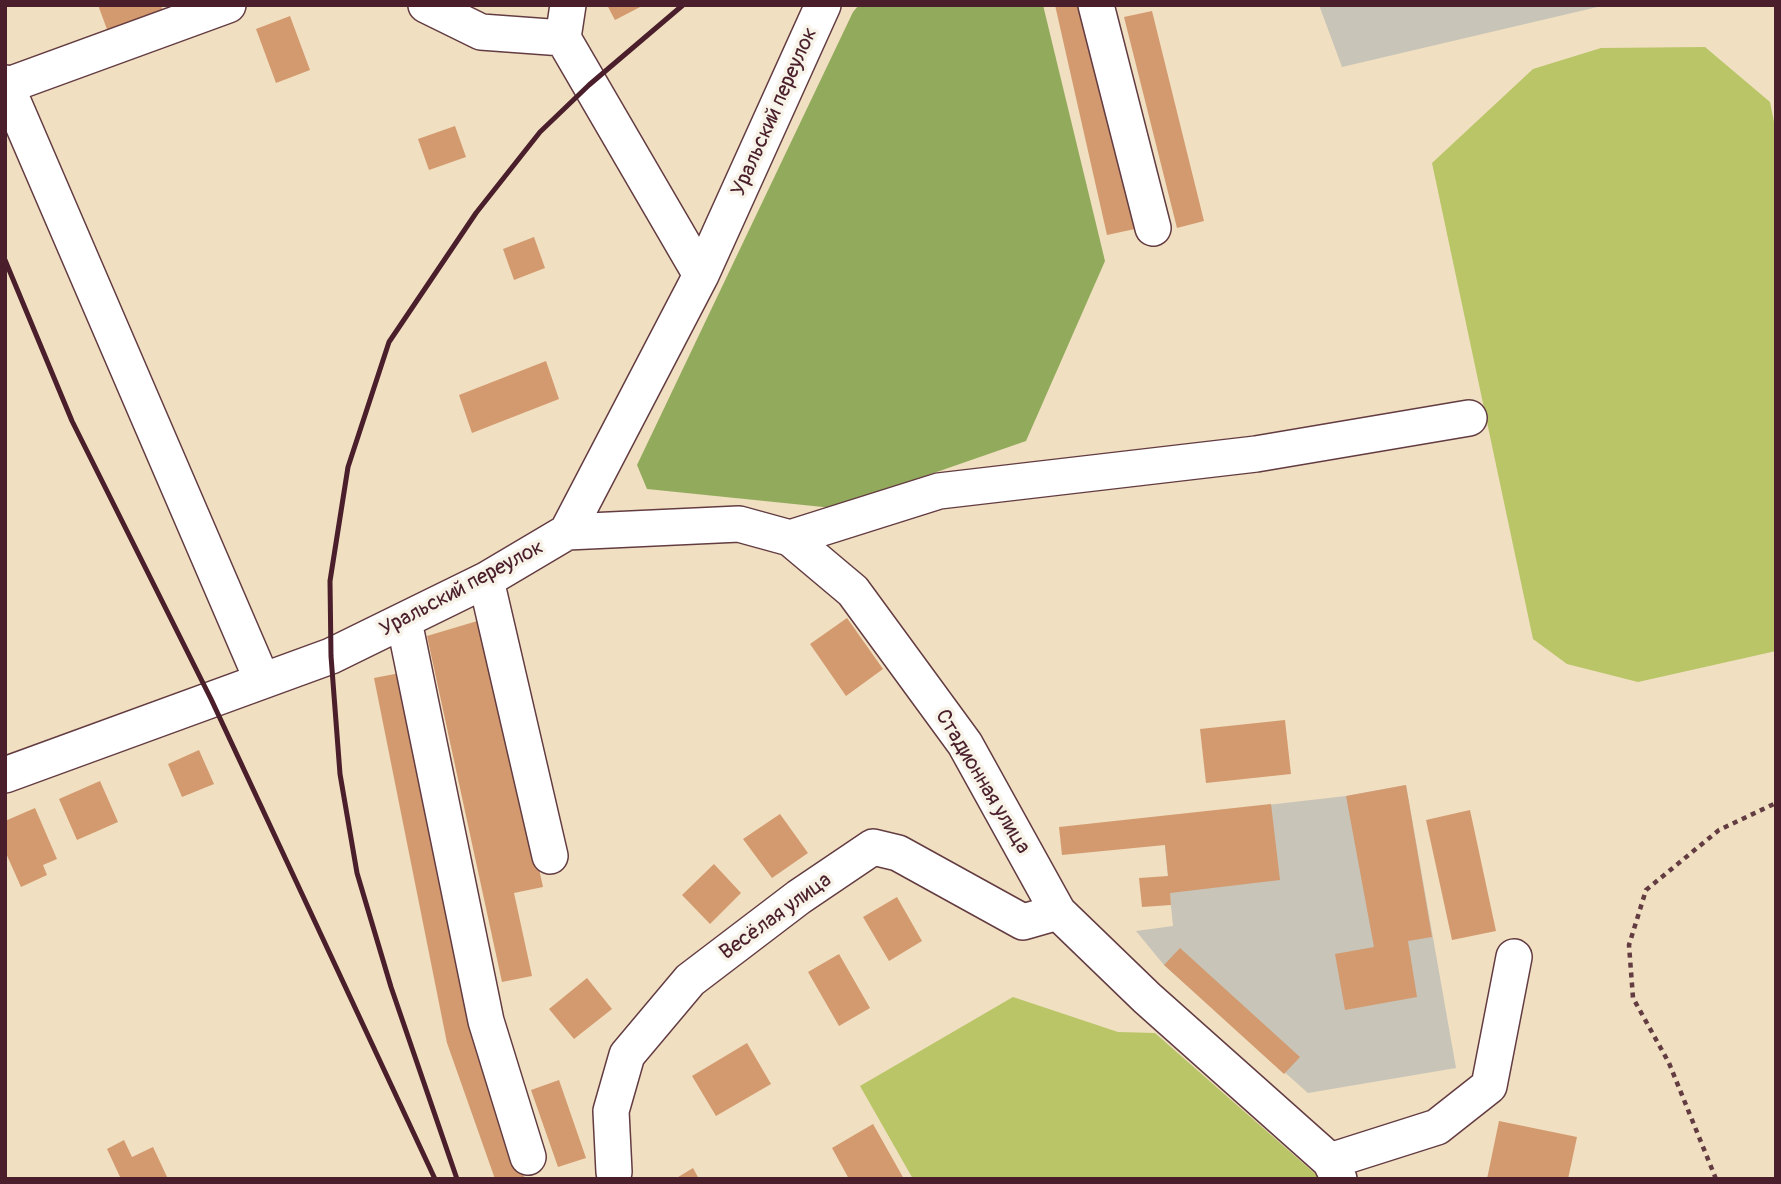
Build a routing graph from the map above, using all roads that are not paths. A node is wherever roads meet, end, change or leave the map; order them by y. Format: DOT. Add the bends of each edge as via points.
graph roads {
  1 [pos="228,5"];
  2 [pos="426,5"];
  3 [pos="823,5"];
  4 [pos="1097,5"];
  5 [pos="565,22"];
  6 [pos="6,84"];
  7 [pos="1153,228"];
  8 [pos="701,275"];
  9 [pos="1469,418"];
  10 [pos="567,532"];
  11 [pos="790,538"];
  12 [pos="486,580"];
  13 [pos="404,621"];
  14 [pos="262,680"];
  15 [pos="5,775"];
  16 [pos="550,856"];
  17 [pos="1058,912"];
  18 [pos="1514,957"];
  19 [pos="528,1157"];
  20 [pos="1334,1170"];
  21 [pos="614,1172"];
  1 -- 6 [label="street"];
  2 -- 5 [label="street" via="481,32"];
  3 -- 8 [label="street, Уральский переулок"];
  4 -- 7 [label="street"];
  5 -- 8 [label="street"];
  6 -- 14 [label="street"];
  8 -- 10 [label="street, Уральский переулок"];
  9 -- 11 [label="street" via="1256,454 939,491"];
  10 -- 11 [label="street, Стадионная улица" via="739,524"];
  10 -- 12 [label="street, Уральский переулок"];
  11 -- 17 [label="street, Стадионная улица" via="853,592 965,744"];
  12 -- 13 [label="street, Уральский переулок"];
  12 -- 16 [label="street"];
  13 -- 14 [label="street, Уральский переулок" via="331,656"];
  13 -- 19 [label="street" via="486,1021"];
  14 -- 15 [label="street, Уральский переулок"];
  17 -- 20 [label="street, Стадионная улица"];
  17 -- 21 [label="street, Весёлая улица" via="1023,922 898,853 873,847 690,981 627,1055 611,1111"];
  18 -- 20 [label="street" via="1489,1086 1437,1127"];
}
